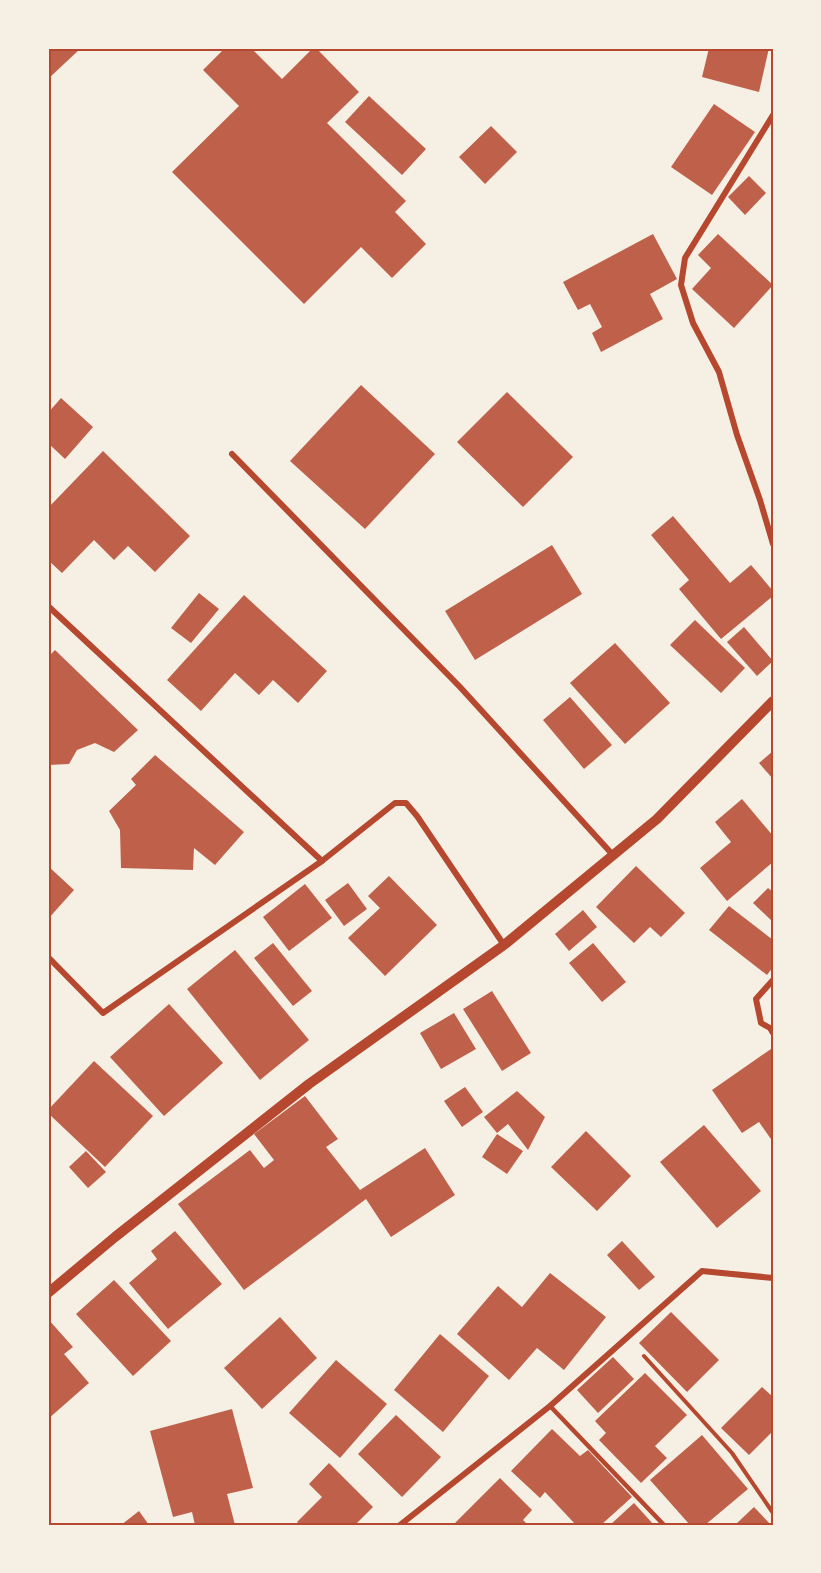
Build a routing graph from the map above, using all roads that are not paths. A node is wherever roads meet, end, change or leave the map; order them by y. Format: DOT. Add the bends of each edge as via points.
graph roads {
  1 [pos="773,115"];
  2 [pos="232,454"];
  3 [pos="773,544"];
  4 [pos="48,606"];
  5 [pos="773,701"];
  6 [pos="613,855"];
  7 [pos="322,861"];
  8 [pos="504,945"];
  9 [pos="48,957"];
  10 [pos="773,980"];
  11 [pos="773,1032"];
  12 [pos="773,1278"];
  13 [pos="48,1293"];
  14 [pos="550,1406"];
  15 [pos="400,1525"];
  16 [pos="664,1525"];
  1 -- 3 [label="street" via="685,258 681,285 693,323 718,372"];
  2 -- 6 [label="street" via="460,687"];
  4 -- 7 [label="street"];
  5 -- 6 [label="street" via="657,819"];
  6 -- 8 [label="street"];
  7 -- 8 [label="street" via="395,803 406,803"];
  7 -- 9 [label="street" via="103,1013"];
  8 -- 13 [label="street" via="309,1084"];
  10 -- 11 [label="street" via="756,999 761,1023"];
  12 -- 14 [label="street" via="702,1271"];
  14 -- 15 [label="street"];
  14 -- 16 [label="lane"];
}
